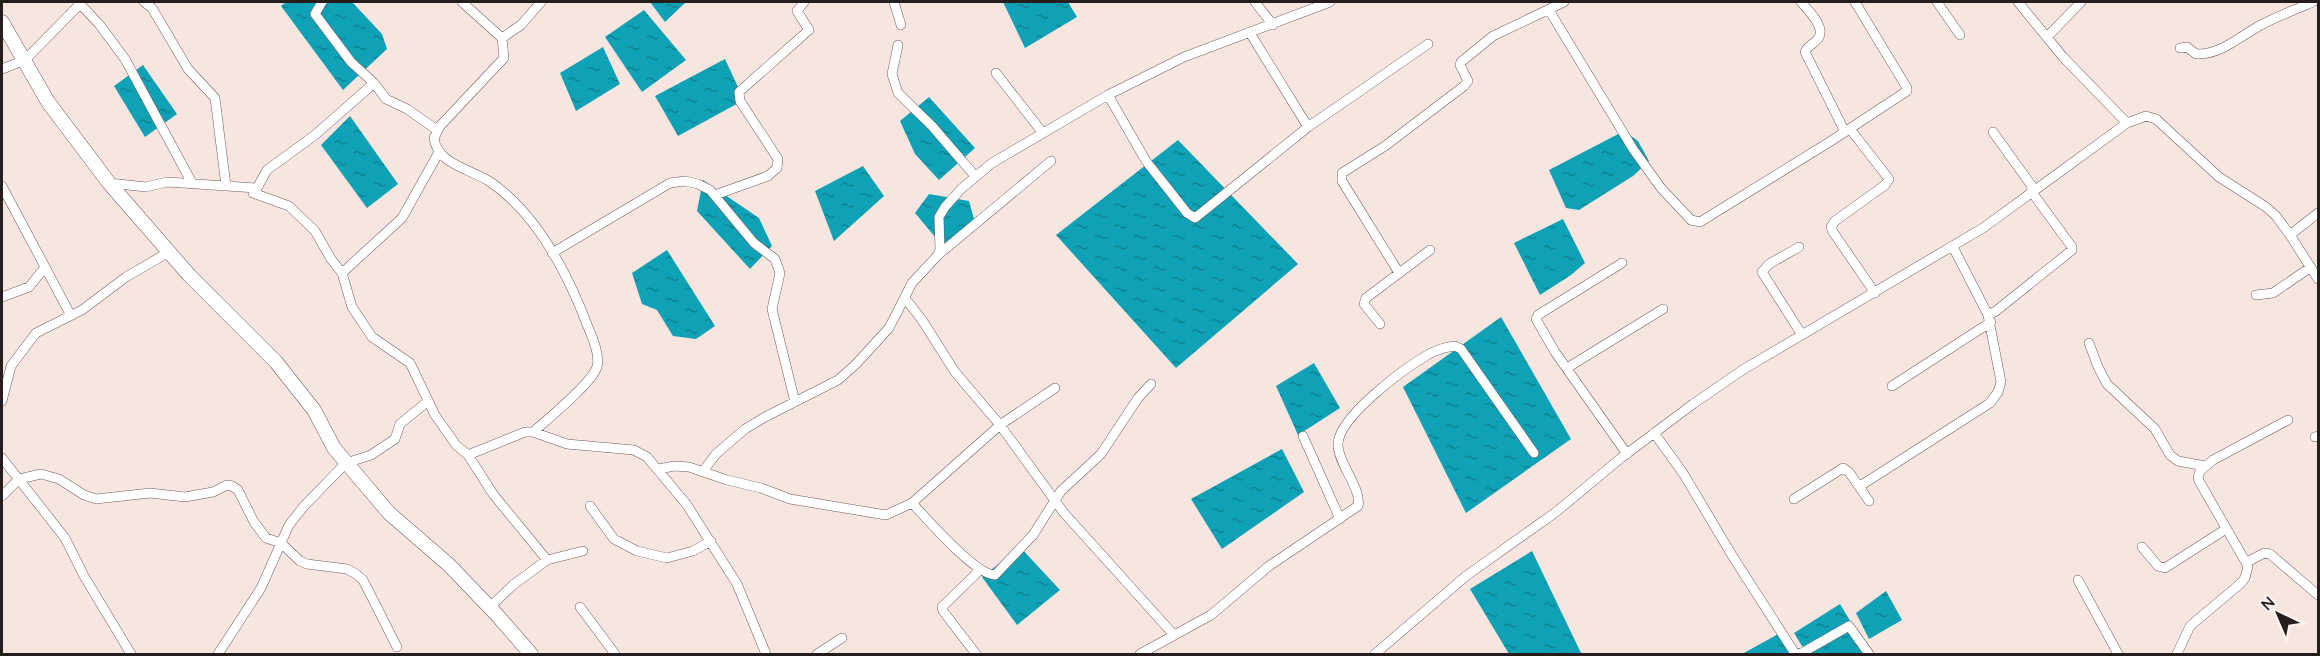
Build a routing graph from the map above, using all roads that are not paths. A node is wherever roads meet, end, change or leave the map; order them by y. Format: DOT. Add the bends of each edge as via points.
graph roads {
  1 [pos="79,2"];
  2 [pos="144,2"];
  3 [pos="322,2"];
  4 [pos="462,2"];
  5 [pos="541,2"];
  6 [pos="804,2"];
  7 [pos="894,2"];
  8 [pos="1255,2"];
  9 [pos="1330,2"];
  10 [pos="1564,2"];
  11 [pos="1801,2"];
  12 [pos="1855,2"];
  13 [pos="1937,2"];
  14 [pos="2018,2"];
  15 [pos="2081,2"];
  16 [pos="2313,2"];
  17 [pos="1549,9"];
  18 [pos="2,22"];
  19 [pos="901,25"];
  20 [pos="1273,25"];
  21 [pos="1250,33"];
  22 [pos="1960,35"];
  23 [pos="2047,37"];
  24 [pos="502,38"];
  25 [pos="1428,44"];
  26 [pos="898,45"];
  27 [pos="2180,48"];
  28 [pos="24,60"];
  29 [pos="2,69"];
  30 [pos="996,73"];
  31 [pos="374,83"];
  32 [pos="1108,96"];
  33 [pos="2127,123"];
  34 [pos="1308,127"];
  35 [pos="437,130"];
  36 [pos="1848,131"];
  37 [pos="1042,132"];
  38 [pos="1993,132"];
  39 [pos="439,152"];
  40 [pos="1051,161"];
  41 [pos="975,176"];
  42 [pos="109,183"];
  43 [pos="192,183"];
  44 [pos="2,186"];
  45 [pos="226,186"];
  46 [pos="257,188"];
  47 [pos="2032,190"];
  48 [pos="715,195"];
  49 [pos="2319,213"];
  50 [pos="2290,235"];
  51 [pos="1799,247"];
  52 [pos="1953,247"];
  53 [pos="1431,250"];
  54 [pos="169,252"];
  55 [pos="552,253"];
  56 [pos="938,255"];
  57 [pos="1622,263"];
  58 [pos="45,267"];
  59 [pos="2311,267"];
  60 [pos="342,273"];
  61 [pos="1400,273"];
  62 [pos="2319,279"];
  63 [pos="1875,293"];
  64 [pos="2256,295"];
  65 [pos="2,297"];
  66 [pos="905,298"];
  67 [pos="1663,309"];
  68 [pos="69,314"];
  69 [pos="1990,319"];
  70 [pos="1380,324"];
  71 [pos="1802,335"];
  72 [pos="2090,343"];
  73 [pos="1567,368"];
  74 [pos="1151,384"];
  75 [pos="1892,386"];
  76 [pos="1055,388"];
  77 [pos="2,400"];
  78 [pos="428,401"];
  79 [pos="795,402"];
  80 [pos="2288,420"];
  81 [pos="1000,425"];
  82 [pos="533,432"];
  83 [pos="1654,433"];
  84 [pos="1304,436"];
  85 [pos="1534,453"];
  86 [pos="1627,454"];
  87 [pos="468,455"];
  88 [pos="2,458"];
  89 [pos="346,463"];
  90 [pos="2205,466"];
  91 [pos="659,469"];
  92 [pos="703,471"];
  93 [pos="19,479"];
  94 [pos="1860,486"];
  95 [pos="2,496"];
  96 [pos="1794,499"];
  97 [pos="1054,500"];
  98 [pos="1869,501"];
  99 [pos="912,503"];
  100 [pos="590,506"];
  101 [pos="1340,519"];
  102 [pos="2226,529"];
  103 [pos="711,541"];
  104 [pos="281,543"];
  105 [pos="2142,547"];
  106 [pos="584,551"];
  107 [pos="547,560"];
  108 [pos="2247,562"];
  109 [pos="980,570"];
  110 [pos="2078,580"];
  111 [pos="2319,595"];
  112 [pos="490,607"];
  113 [pos="580,607"];
  114 [pos="1174,635"];
  115 [pos="842,638"];
  116 [pos="397,647"];
  117 [pos="131,654"];
  118 [pos="218,654"];
  119 [pos="531,654"];
  120 [pos="615,654"];
  121 [pos="766,654"];
  122 [pos="817,654"];
  123 [pos="976,654"];
  124 [pos="1140,654"];
  125 [pos="1375,654"];
  126 [pos="1869,654"];
  127 [pos="2118,654"];
  128 [pos="2177,654"];
  1 -- 28 [label="street"];
  1 -- 43 [label="street" via="125,59"];
  2 -- 45 [label="street" via="152,8 188,69 215,98"];
  3 -- 31 [label="street" via="315,14 351,62"];
  4 -- 24 [label="street"];
  5 -- 24 [label="street" via="521,25"];
  6 -- 48 [label="street" via="797,11 808,30 739,92 740,101 778,159 777,168 768,176"];
  7 -- 19 [label="street"];
  8 -- 20 [label="street"];
  9 -- 20 [label="street"];
  10 -- 17 [label="street"];
  11 -- 36 [label="street" via="1820,32 1805,52"];
  12 -- 36 [label="street" via="1907,88"];
  13 -- 22 [label="street"];
  14 -- 23 [label="street"];
  15 -- 23 [label="street"];
  16 -- 27 [label="street" via="2213,52 2196,54 2187,47"];
  17 -- 36 [label="street" via="1633,149 1691,220 1700,222"];
  17 -- 61 [label="street" via="1493,36 1461,62 1468,78 1464,86 1342,173 1342,181"];
  18 -- 28 [label="street"];
  20 -- 21 [label="street"];
  21 -- 32 [label="street" via="1199,50"];
  21 -- 34 [label="street"];
  23 -- 33 [label="street"];
  24 -- 35 [label="street" via="504,58"];
  25 -- 34 [label="street"];
  26 -- 41 [label="street" via="892,74 898,93"];
  28 -- 29 [label="street"];
  28 -- 42 [label="street" via="48,102"];
  30 -- 37 [label="street"];
  31 -- 35 [label="street" via="386,99"];
  31 -- 46 [label="street" via="315,135 267,170"];
  32 -- 34 [label="street" via="1151,168 1195,218"];
  32 -- 37 [label="street"];
  33 -- 47 [label="street"];
  33 -- 50 [label="street" via="2146,116 2156,119 2219,177 2277,216"];
  35 -- 39 [label="street" via="434,138"];
  36 -- 63 [label="street" via="1889,179 1832,227"];
  37 -- 41 [label="street"];
  38 -- 47 [label="street"];
  39 -- 55 [label="street" via="500,190"];
  39 -- 60 [label="street" via="402,218"];
  40 -- 56 [label="street"];
  41 -- 56 [label="street" via="939,217"];
  42 -- 43 [label="street" via="146,187 166,182"];
  42 -- 54 [label="street"];
  43 -- 45 [label="street"];
  44 -- 58 [label="street"];
  45 -- 46 [label="street"];
  46 -- 60 [label="street" via="253,193 289,206 315,231"];
  47 -- 52 [label="street"];
  47 -- 69 [label="street" via="2072,250"];
  48 -- 55 [label="street" via="698,184 670,183"];
  48 -- 79 [label="street" via="778,266 772,309"];
  49 -- 50 [label="street"];
  50 -- 59 [label="street"];
  51 -- 71 [label="street" via="1762,272"];
  52 -- 63 [label="street"];
  52 -- 69 [label="street"];
  53 -- 61 [label="street"];
  54 -- 68 [label="street" via="82,310"];
  54 -- 89 [label="street" via="276,362 314,410"];
  55 -- 82 [label="street" via="574,291 592,337 597,365 585,383"];
  56 -- 66 [label="street" via="920,273"];
  57 -- 73 [label="street" via="1538,315 1537,323"];
  58 -- 65 [label="street" via="28,287"];
  58 -- 68 [label="street"];
  59 -- 62 [label="street"];
  59 -- 64 [label="street" via="2273,293"];
  60 -- 78 [label="street" via="352,308 372,337 410,363"];
  61 -- 70 [label="street" via="1364,301"];
  63 -- 71 [label="street"];
  66 -- 79 [label="street" via="889,328 856,364 838,380"];
  66 -- 81 [label="street" via="968,389"];
  67 -- 73 [label="street"];
  68 -- 77 [label="street" via="36,333 11,366"];
  69 -- 75 [label="street"];
  69 -- 94 [label="street" via="2001,382 1990,403"];
  71 -- 83 [label="street" via="1744,369"];
  72 -- 90 [label="street" via="2107,384 2155,429 2174,459"];
  73 -- 86 [label="street"];
  74 -- 97 [label="street" via="1101,454"];
  76 -- 81 [label="street"];
  78 -- 87 [label="street" via="456,446"];
  78 -- 89 [label="street" via="400,424 395,439 371,455"];
  79 -- 92 [label="street" via="745,429"];
  80 -- 90 [label="street"];
  81 -- 97 [label="street"];
  81 -- 99 [label="street"];
  82 -- 87 [label="street"];
  82 -- 91 [label="street" via="567,444 633,450"];
  83 -- 86 [label="street"];
  83 -- 126 [label="street" via="1794,652 1800,654 1849,626"];
  84 -- 101 [label="street"];
  85 -- 101 [label="street" via="1461,349 1445,347 1392,382 1345,423 1338,450 1359,502"];
  86 -- 125 [label="street" via="1556,512 1466,576"];
  87 -- 107 [label="street" via="493,494"];
  88 -- 93 [label="street"];
  89 -- 104 [label="street" via="304,506"];
  89 -- 112 [label="street" via="389,513"];
  90 -- 102 [label="street" via="2199,481"];
  91 -- 92 [label="street" via="682,466"];
  91 -- 103 [label="street"];
  92 -- 99 [label="street" via="811,504 886,515"];
  93 -- 95 [label="street"];
  93 -- 104 [label="street" via="51,476 96,499 150,493 185,497 232,486 262,534"];
  93 -- 117 [label="street" via="65,538"];
  94 -- 96 [label="street" via="1843,468"];
  94 -- 98 [label="street"];
  97 -- 109 [label="street" via="1033,535 999,573 990,575"];
  97 -- 114 [label="street"];
  99 -- 109 [label="street"];
  100 -- 103 [label="street" via="614,539 637,551 667,558"];
  101 -- 114 [label="street" via="1269,566 1211,615"];
  102 -- 105 [label="street" via="2165,568 2158,566"];
  102 -- 108 [label="street"];
  103 -- 121 [label="street" via="737,584"];
  104 -- 116 [label="street" via="307,564 356,573"];
  104 -- 118 [label="street" via="261,588"];
  106 -- 107 [label="street"];
  107 -- 112 [label="street"];
  108 -- 111 [label="street" via="2270,554"];
  108 -- 128 [label="street" via="2244,578 2190,626"];
  109 -- 123 [label="street" via="942,607"];
  110 -- 127 [label="street"];
  112 -- 119 [label="street"];
  113 -- 120 [label="street"];
  114 -- 124 [label="street"];
  115 -- 122 [label="street"];
}
